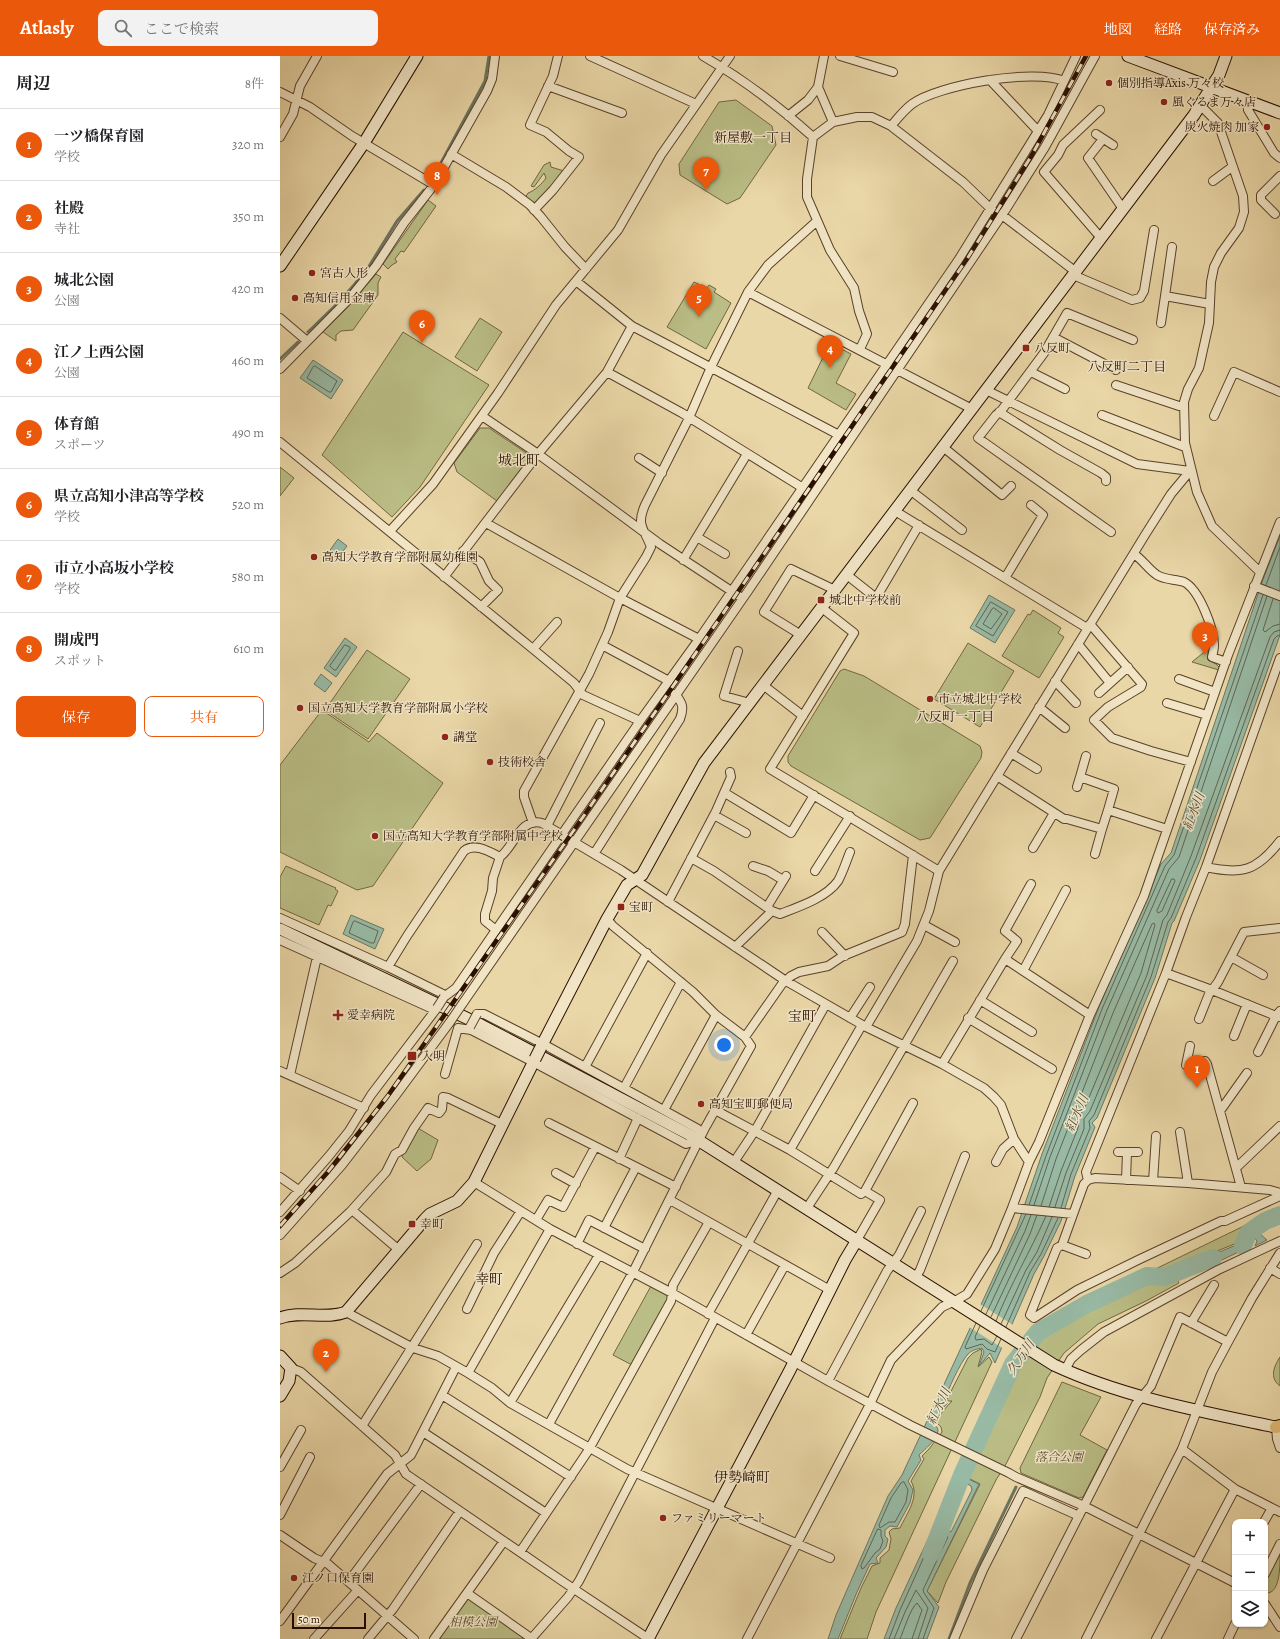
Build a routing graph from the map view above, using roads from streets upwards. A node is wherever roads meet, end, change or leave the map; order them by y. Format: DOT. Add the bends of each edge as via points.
graph roads {
  1 [pos="318,56"];
  2 [pos="417,56"];
  3 [pos="496,56"];
  4 [pos="558,56"];
  5 [pos="590,56"];
  6 [pos="704,56"];
  7 [pos="730,56"];
  8 [pos="824,56"];
  9 [pos="840,56"];
  10 [pos="1076,56"];
  11 [pos="1095,56"];
  12 [pos="1128,56"];
  13 [pos="1226,56"];
  14 [pos="723,67"];
  15 [pos="892,72"];
  16 [pos="990,80"];
  17 [pos="1064,81"];
  18 [pos="548,86"];
  19 [pos="818,87"];
  20 [pos="1212,88"];
  21 [pos="280,92"];
  22 [pos="297,100"];
  23 [pos="1251,102"];
  24 [pos="696,104"];
  25 [pos="1200,105"];
  26 [pos="1100,110"];
  27 [pos="1280,113"];
  28 [pos="622,114"];
  29 [pos="788,116"];
  30 [pos="834,122"];
  31 [pos="890,126"];
  32 [pos="1038,131"];
  33 [pos="1096,134"];
  34 [pos="280,137"];
  35 [pos="813,137"];
  36 [pos="1104,139"];
  37 [pos="364,143"];
  38 [pos="1113,145"];
  39 [pos="451,154"];
  40 [pos="1280,158"];
  41 [pos="1232,167"];
  42 [pos="1280,176"];
  43 [pos="1214,181"];
  44 [pos="434,185"];
  45 [pos="990,209"];
  46 [pos="1123,209"];
  47 [pos="534,210"];
  48 [pos="1275,214"];
  49 [pos="1002,215"];
  50 [pos="817,221"];
  51 [pos="1154,230"];
  52 [pos="1101,238"];
  53 [pos="1172,247"];
  54 [pos="280,266"];
  55 [pos="586,269"];
  56 [pos="1074,274"];
  57 [pos="576,281"];
  58 [pos="748,292"];
  59 [pos="1165,296"];
  60 [pos="1210,304"];
  61 [pos="280,318"];
  62 [pos="1161,324"];
  63 [pos="632,326"];
  64 [pos="1053,337"];
  65 [pos="1132,340"];
  66 [pos="307,341"];
  67 [pos="860,349"];
  68 [pos="886,364"];
  69 [pos="711,367"];
  70 [pos="280,369"];
  71 [pos="898,370"];
  72 [pos="1116,370"];
  73 [pos="607,372"];
  74 [pos="1031,372"];
  75 [pos="1116,385"];
  76 [pos="1065,389"];
  77 [pos="986,390"];
  78 [pos="1280,392"];
  79 [pos="1008,401"];
  80 [pos="1184,406"];
  81 [pos="972,409"];
  82 [pos="999,412"];
  83 [pos="482,416"];
  84 [pos="1102,416"];
  85 [pos="1214,416"];
  86 [pos="689,418"];
  87 [pos="839,435"];
  88 [pos="280,442"];
  89 [pos="943,446"];
  90 [pos="1185,447"];
  91 [pos="538,454"];
  92 [pos="747,454"];
  93 [pos="639,458"];
  94 [pos="1190,471"];
  95 [pos="662,472"];
  96 [pos="1106,481"];
  97 [pos="1011,486"];
  98 [pos="803,488"];
  99 [pos="910,490"];
  100 [pos="1032,505"];
  101 [pos="895,511"];
  102 [pos="1280,522"];
  103 [pos="486,523"];
  104 [pos="919,525"];
  105 [pos="962,530"];
  106 [pos="390,532"];
  107 [pos="1111,532"];
  108 [pos="644,534"];
  109 [pos="697,537"];
  110 [pos="463,551"];
  111 [pos="725,554"];
  112 [pos="1134,554"];
  113 [pos="684,560"];
  114 [pos="1260,572"];
  115 [pos="847,575"];
  116 [pos="444,577"];
  117 [pos="1005,578"];
  118 [pos="1257,587"];
  119 [pos="835,590"];
  120 [pos="732,591"];
  121 [pos="1280,596"];
  122 [pos="620,598"];
  123 [pos="742,598"];
  124 [pos="481,607"];
  125 [pos="822,608"];
  126 [pos="557,622"];
  127 [pos="1089,626"];
  128 [pos="801,635"];
  129 [pos="699,639"];
  130 [pos="1078,644"];
  131 [pos="602,645"];
  132 [pos="533,649"];
  133 [pos="738,652"];
  134 [pos="1280,658"];
  135 [pos="1226,662"];
  136 [pos="1128,667"];
  137 [pos="1179,679"];
  138 [pos="670,681"];
  139 [pos="1055,681"];
  140 [pos="1110,683"];
  141 [pos="764,685"];
  142 [pos="580,691"];
  143 [pos="1099,692"];
  144 [pos="1215,692"];
  145 [pos="675,694"];
  146 [pos="750,703"];
  147 [pos="1076,703"];
  148 [pos="1168,703"];
  149 [pos="1039,707"];
  150 [pos="1207,715"];
  151 [pos="803,716"];
  152 [pos="640,721"];
  153 [pos="600,723"];
  154 [pos="1065,728"];
  155 [pos="1011,753"];
  156 [pos="1086,756"];
  157 [pos="1191,762"];
  158 [pos="1037,769"];
  159 [pos="730,772"];
  160 [pos="997,776"];
  161 [pos="1080,777"];
  162 [pos="1077,787"];
  163 [pos="724,793"];
  164 [pos="814,795"];
  165 [pos="1108,810"];
  166 [pos="1054,813"];
  167 [pos="714,814"];
  168 [pos="850,816"];
  169 [pos="533,823"];
  170 [pos="547,826"];
  171 [pos="1167,828"];
  172 [pos="1102,829"];
  173 [pos="746,833"];
  174 [pos="562,835"];
  175 [pos="1280,841"];
  176 [pos="573,842"];
  177 [pos="1033,848"];
  178 [pos="850,852"];
  179 [pos="594,854"];
  180 [pos="1095,854"];
  181 [pos="913,855"];
  182 [pos="500,857"];
  183 [pos="691,858"];
  184 [pos="753,866"];
  185 [pos="1206,867"];
  186 [pos="814,871"];
  187 [pos="939,871"];
  188 [pos="636,880"];
  189 [pos="1031,884"];
  190 [pos="1066,890"];
  191 [pos="668,902"];
  192 [pos="769,909"];
  193 [pos="280,918"];
  194 [pos="607,919"];
  195 [pos="924,925"];
  196 [pos="1280,928"];
  197 [pos="280,929"];
  198 [pos="496,930"];
  199 [pos="822,932"];
  200 [pos="280,940"];
  201 [pos="955,942"];
  202 [pos="735,947"];
  203 [pos="647,953"];
  204 [pos="845,956"];
  205 [pos="317,957"];
  206 [pos="1231,957"];
  207 [pos="1005,959"];
  208 [pos="953,962"];
  209 [pos="388,967"];
  210 [pos="1023,971"];
  211 [pos="1166,973"];
  212 [pos="1263,975"];
  213 [pos="786,981"];
  214 [pos="681,982"];
  215 [pos="870,987"];
  216 [pos="1212,990"];
  217 [pos="444,996"];
  218 [pos="980,1000"];
  219 [pos="826,1004"];
  220 [pos="1247,1004"];
  221 [pos="436,1009"];
  222 [pos="716,1015"];
  223 [pos="1090,1015"];
  224 [pos="1279,1015"];
  225 [pos="850,1018"];
  226 [pos="968,1018"];
  227 [pos="1199,1019"];
  228 [pos="864,1026"];
  229 [pos="471,1028"];
  230 [pos="1032,1032"];
  231 [pos="1234,1036"];
  232 [pos="745,1037"];
  233 [pos="542,1046"];
  234 [pos="904,1046"];
  235 [pos="1190,1046"];
  236 [pos="1258,1052"];
  237 [pos="534,1060"];
  238 [pos="942,1064"];
  239 [pos="585,1067"];
  240 [pos="1052,1069"];
  241 [pos="280,1071"];
  242 [pos="1246,1073"];
  243 [pos="445,1074"];
  244 [pos="290,1075"];
  245 [pos="624,1088"];
  246 [pos="913,1103"];
  247 [pos="364,1108"];
  248 [pos="664,1110"];
  249 [pos="715,1110"];
  250 [pos="1220,1111"];
  251 [pos="638,1118"];
  252 [pos="548,1123"];
  253 [pos="502,1124"];
  254 [pos="1280,1126"];
  255 [pos="754,1131"];
  256 [pos="1180,1132"];
  257 [pos="1156,1136"];
  258 [pos="1014,1139"];
  259 [pos="700,1140"];
  260 [pos="595,1147"];
  261 [pos="790,1150"];
  262 [pos="1118,1152"];
  263 [pos="1128,1152"];
  264 [pos="1138,1152"];
  265 [pos="965,1156"];
  266 [pos="619,1159"];
  267 [pos="734,1162"];
  268 [pos="996,1162"];
  269 [pos="1029,1162"];
  270 [pos="636,1167"];
  271 [pos="1236,1168"];
  272 [pos="556,1173"];
  273 [pos="829,1174"];
  274 [pos="280,1177"];
  275 [pos="1088,1180"];
  276 [pos="1126,1180"];
  277 [pos="1153,1181"];
  278 [pos="474,1182"];
  279 [pos="1188,1183"];
  280 [pos="576,1184"];
  281 [pos="1241,1187"];
  282 [pos="676,1188"];
  283 [pos="778,1190"];
  284 [pos="300,1191"];
  285 [pos="865,1191"];
  286 [pos="1280,1193"];
  287 [pos="1280,1196"];
  288 [pos="670,1200"];
  289 [pos="807,1208"];
  290 [pos="1012,1208"];
  291 [pos="352,1210"];
  292 [pos="520,1211"];
  293 [pos="921,1211"];
  294 [pos="280,1212"];
  295 [pos="1070,1213"];
  296 [pos="536,1220"];
  297 [pos="709,1222"];
  298 [pos="604,1228"];
  299 [pos="550,1229"];
  300 [pos="280,1235"];
  301 [pos="857,1240"];
  302 [pos="1280,1241"];
  303 [pos="477,1244"];
  304 [pos="577,1244"];
  305 [pos="748,1244"];
  306 [pos="1062,1245"];
  307 [pos="645,1248"];
  308 [pos="399,1250"];
  309 [pos="1280,1253"];
  310 [pos="1086,1254"];
  311 [pos="599,1255"];
  312 [pos="892,1262"];
  313 [pos="785,1265"];
  314 [pos="1270,1268"];
  315 [pos="633,1272"];
  316 [pos="280,1273"];
  317 [pos="1280,1274"];
  318 [pos="916,1277"];
  319 [pos="1214,1285"];
  320 [pos="830,1290"];
  321 [pos="672,1293"];
  322 [pos="955,1301"];
  323 [pos="467,1309"];
  324 [pos="346,1312"];
  325 [pos="712,1316"];
  326 [pos="280,1318"];
  327 [pos="1191,1323"];
  328 [pos="746,1335"];
  329 [pos="1228,1342"];
  330 [pos="413,1348"];
  331 [pos="280,1356"];
  332 [pos="794,1362"];
  333 [pos="456,1366"];
  334 [pos="291,1368"];
  335 [pos="1064,1370"];
  336 [pos="468,1373"];
  337 [pos="828,1381"];
  338 [pos="442,1395"];
  339 [pos="280,1396"];
  340 [pos="1142,1396"];
  341 [pos="510,1403"];
  342 [pos="870,1404"];
  343 [pos="1198,1410"];
  344 [pos="549,1424"];
  345 [pos="362,1426"];
  346 [pos="1279,1428"];
  347 [pos="301,1430"];
  348 [pos="423,1432"];
  349 [pos="590,1447"];
  350 [pos="1280,1448"];
  351 [pos="1182,1449"];
  352 [pos="310,1458"];
  353 [pos="400,1464"];
  354 [pos="280,1467"];
  355 [pos="634,1472"];
  356 [pos="571,1477"];
  357 [pos="420,1484"];
  358 [pos="1235,1489"];
  359 [pos="1084,1506"];
  360 [pos="718,1508"];
  361 [pos="1272,1508"];
  362 [pos="460,1511"];
  363 [pos="1280,1512"];
  364 [pos="546,1514"];
  365 [pos="280,1515"];
  366 [pos="1079,1516"];
  367 [pos="1266,1519"];
  368 [pos="1139,1534"];
  369 [pos="280,1535"];
  370 [pos="504,1541"];
  371 [pos="797,1544"];
  372 [pos="1280,1544"];
  373 [pos="520,1552"];
  374 [pos="830,1558"];
  375 [pos="323,1562"];
  376 [pos="1196,1563"];
  377 [pos="1268,1568"];
  378 [pos="349,1581"];
  379 [pos="1232,1581"];
  380 [pos="574,1589"];
  381 [pos="358,1590"];
  382 [pos="467,1593"];
  383 [pos="1268,1609"];
  384 [pos="388,1616"];
  385 [pos="280,1621"];
  386 [pos="1234,1627"];
  387 [pos="1280,1627"];
  388 [pos="314,1639"];
  389 [pos="368,1639"];
  390 [pos="414,1639"];
  391 [pos="434,1639"];
  392 [pos="531,1639"];
  393 [pos="649,1639"];
  394 [pos="746,1639"];
  395 [pos="954,1639"];
  396 [pos="1016,1639"];
  397 [pos="1086,1639"];
  398 [pos="1156,1639"];
  399 [pos="1228,1639"];
  1 -- 22 [label="street" via="300,86"];
  2 -- 37 [label="street"];
  3 -- 39 [label="street" via="487,91"];
  4 -- 18 [label="street"];
  5 -- 24 [label="street"];
  6 -- 14 [label="street"];
  7 -- 14 [label="street"];
  8 -- 19 [label="street"];
  9 -- 15 [label="street"];
  10 -- 17 [label="street"];
  11 -- 49 [label="street" via="1048,141"];
  12 -- 20 [label="street"];
  13 -- 20 [label="street"];
  14 -- 24 [label="street"];
  14 -- 29 [label="street"];
  16 -- 17 [label="street" via="1023,76 1048,77"];
  16 -- 31 [label="street" via="945,89 912,104"];
  16 -- 32 [label="street"];
  17 -- 32 [label="street"];
  18 -- 28 [label="street"];
  18 -- 47 [label="street" via="530,125 546,132 579,157"];
  19 -- 29 [label="street" via="808,100"];
  19 -- 30 [label="street"];
  20 -- 23 [label="street"];
  20 -- 25 [label="street"];
  21 -- 22 [label="street"];
  22 -- 34 [label="street" via="293,114"];
  22 -- 37 [label="street"];
  23 -- 27 [label="street"];
  23 -- 40 [label="street" via="1248,110 1274,153"];
  24 -- 55 [label="street" via="661,154 618,230"];
  25 -- 41 [label="street" via="1218,123"];
  25 -- 46 [label="street"];
  26 -- 52 [label="street" via="1063,145 1044,172"];
  29 -- 35 [label="street"];
  30 -- 31 [label="street" via="872,117"];
  30 -- 35 [label="street"];
  31 -- 45 [label="street" via="963,182"];
  32 -- 45 [label="street"];
  33 -- 36 [label="street"];
  35 -- 50 [label="street" via="807,197"];
  36 -- 38 [label="street"];
  36 -- 46 [label="street" via="1088,158"];
  37 -- 44 [label="street"];
  37 -- 54 [label="street"];
  39 -- 44 [label="street"];
  39 -- 47 [label="street" via="506,187"];
  41 -- 43 [label="street"];
  41 -- 60 [label="street" via="1243,196 1244,216 1214,268"];
  42 -- 48 [label="street" via="1261,195 1261,200"];
  44 -- 66 [label="street" via="360,287"];
  45 -- 49 [label="street"];
  45 -- 68 [label="street" via="959,259"];
  46 -- 52 [label="street"];
  47 -- 55 [label="street"];
  49 -- 56 [label="street"];
  49 -- 71 [label="street"];
  50 -- 58 [label="street" via="768,265"];
  50 -- 67 [label="street" via="830,250 854,288 858,311 867,334"];
  51 -- 56 [label="street" via="1144,291 1140,298 1132,300"];
  52 -- 56 [label="street"];
  53 -- 59 [label="street"];
  55 -- 57 [label="street"];
  56 -- 77 [label="street"];
  57 -- 63 [label="street"];
  57 -- 83 [label="street" via="556,305"];
  58 -- 67 [label="street"];
  58 -- 69 [label="street"];
  59 -- 60 [label="street"];
  59 -- 62 [label="street"];
  60 -- 80 [label="street" via="1209,323 1199,368 1188,389"];
  61 -- 66 [label="street"];
  63 -- 69 [label="street"];
  63 -- 73 [label="street"];
  64 -- 65 [label="street" via="1067,313"];
  64 -- 72 [label="street"];
  64 -- 74 [label="street"];
  66 -- 70 [label="street"];
  67 -- 68 [label="street"];
  68 -- 71 [label="street"];
  68 -- 87 [label="street"];
  69 -- 86 [label="street"];
  69 -- 87 [label="street"];
  71 -- 81 [label="street"];
  71 -- 123 [label="street"];
  73 -- 86 [label="street"];
  73 -- 91 [label="street"];
  74 -- 76 [label="street"];
  74 -- 79 [label="street"];
  75 -- 80 [label="street"];
  77 -- 79 [label="street"];
  77 -- 81 [label="street"];
  78 -- 85 [label="street" via="1234,372"];
  79 -- 82 [label="street"];
  79 -- 94 [label="street" via="1137,464"];
  80 -- 90 [label="street"];
  81 -- 89 [label="street"];
  82 -- 96 [label="street" via="1101,473 1106,477"];
  82 -- 107 [label="street" via="978,438"];
  83 -- 91 [label="street"];
  83 -- 106 [label="street" via="433,484"];
  84 -- 90 [label="street"];
  86 -- 92 [label="street"];
  86 -- 95 [label="street"];
  87 -- 98 [label="street"];
  88 -- 106 [label="street"];
  89 -- 97 [label="street" via="1002,495"];
  89 -- 99 [label="street"];
  90 -- 94 [label="street"];
  91 -- 103 [label="street"];
  91 -- 108 [label="street"];
  92 -- 98 [label="street"];
  92 -- 109 [label="street"];
  93 -- 95 [label="street"];
  94 -- 112 [label="street" via="1171,494"];
  94 -- 114 [label="street" via="1212,526"];
  95 -- 108 [label="street" via="640,517"];
  98 -- 120 [label="street"];
  99 -- 101 [label="street"];
  99 -- 105 [label="street"];
  100 -- 117 [label="street" via="1043,515"];
  101 -- 104 [label="street"];
  101 -- 115 [label="street"];
  102 -- 114 [label="street"];
  103 -- 110 [label="street"];
  103 -- 122 [label="street"];
  104 -- 115 [label="street" via="876,598"];
  104 -- 117 [label="street"];
  106 -- 116 [label="street"];
  108 -- 113 [label="street"];
  108 -- 122 [label="street" via="650,547 646,558"];
  109 -- 111 [label="street"];
  109 -- 113 [label="street"];
  110 -- 116 [label="street"];
  110 -- 124 [label="street" via="480,562 489,581 498,590"];
  112 -- 127 [label="street"];
  112 -- 135 [label="street" via="1157,575 1184,583 1198,596 1211,627 1214,644 1212,657"];
  113 -- 120 [label="street"];
  114 -- 118 [label="street"];
  115 -- 119 [label="street"];
  116 -- 124 [label="street"];
  117 -- 127 [label="street"];
  118 -- 121 [label="street"];
  118 -- 135 [label="street"];
  119 -- 125 [label="street"];
  119 -- 128 [label="street" via="791,569 764,612"];
  120 -- 123 [label="street"];
  120 -- 129 [label="street"];
  122 -- 129 [label="street"];
  122 -- 131 [label="street"];
  123 -- 145 [label="street"];
  124 -- 132 [label="street"];
  125 -- 128 [label="street"];
  125 -- 151 [label="street" via="854,633"];
  126 -- 132 [label="street"];
  127 -- 130 [label="street"];
  127 -- 136 [label="street"];
  128 -- 141 [label="street"];
  129 -- 138 [label="street"];
  130 -- 139 [label="street"];
  130 -- 140 [label="street"];
  131 -- 138 [label="street"];
  131 -- 142 [label="street"];
  132 -- 142 [label="street"];
  133 -- 146 [label="street" via="724,696"];
  134 -- 185 [label="street"];
  135 -- 144 [label="street"];
  136 -- 140 [label="street"];
  136 -- 157 [label="street" via="1142,684 1141,687 1108,707 1094,720 1112,738"];
  137 -- 144 [label="street"];
  138 -- 152 [label="street"];
  139 -- 147 [label="street"];
  139 -- 149 [label="street"];
  140 -- 143 [label="street"];
  141 -- 146 [label="street"];
  141 -- 151 [label="street"];
  142 -- 152 [label="street" via="583,695"];
  142 -- 169 [label="street" via="524,791"];
  144 -- 150 [label="street"];
  145 -- 176 [label="street"];
  145 -- 179 [label="street" via="683,706 680,719"];
  146 -- 188 [label="street" via="704,763 642,875"];
  148 -- 150 [label="street"];
  149 -- 154 [label="street"];
  149 -- 155 [label="street"];
  150 -- 157 [label="street"];
  151 -- 164 [label="street" via="770,769"];
  152 -- 174 [label="street"];
  153 -- 170 [label="street"];
  155 -- 158 [label="street"];
  155 -- 160 [label="street"];
  156 -- 161 [label="street"];
  157 -- 171 [label="street"];
  159 -- 163 [label="street"];
  160 -- 166 [label="street"];
  160 -- 187 [label="street"];
  161 -- 162 [label="street"];
  161 -- 165 [label="street" via="1114,789"];
  163 -- 164 [label="street" via="791,833"];
  163 -- 167 [label="street"];
  164 -- 168 [label="street"];
  165 -- 171 [label="street"];
  165 -- 172 [label="street"];
  166 -- 172 [label="street" via="1064,819"];
  166 -- 177 [label="street"];
  167 -- 173 [label="street"];
  167 -- 183 [label="street"];
  168 -- 181 [label="street"];
  168 -- 186 [label="street"];
  169 -- 170 [label="street" via="538,822"];
  169 -- 182 [label="street" via="524,827"];
  170 -- 174 [label="street"];
  171 -- 223 [label="street" via="1144,896"];
  172 -- 180 [label="street"];
  174 -- 176 [label="street"];
  174 -- 198 [label="street"];
  175 -- 185 [label="street" via="1257,865 1241,871"];
  176 -- 179 [label="street"];
  176 -- 300 [label="street, bridge" via="450,1022 396,1095 342,1165"];
  178 -- 192 [label="street" via="838,880 820,896 780,914"];
  179 -- 188 [label="street"];
  181 -- 187 [label="street"];
  181 -- 204 [label="street" via="902,932"];
  182 -- 198 [label="street" via="492,878 492,891 485,916 485,921"];
  182 -- 209 [label="street" via="474,847 464,851"];
  183 -- 191 [label="street"];
  183 -- 192 [label="street"];
  184 -- 192 [label="street" via="785,878"];
  185 -- 211 [label="street"];
  187 -- 195 [label="street"];
  188 -- 191 [label="street"];
  188 -- 194 [label="street" via="627,885"];
  189 -- 207 [label="street" via="1005,931 1016,941"];
  190 -- 210 [label="street"];
  191 -- 202 [label="street"];
  192 -- 202 [label="street"];
  193 -- 209 [label="street"];
  194 -- 203 [label="street"];
  194 -- 233 [label="street"];
  195 -- 201 [label="street"];
  195 -- 228 [label="street" via="917,942"];
  196 -- 206 [label="street" via="1244,932"];
  197 -- 259 [label="street" via="460,1014"];
  198 -- 217 [label="street" via="456,988"];
  199 -- 204 [label="street"];
  200 -- 205 [label="street"];
  202 -- 213 [label="street"];
  203 -- 214 [label="street"];
  203 -- 239 [label="street"];
  204 -- 213 [label="street" via="828,966 796,973"];
  205 -- 221 [label="street"];
  205 -- 244 [label="street"];
  206 -- 212 [label="street"];
  206 -- 216 [label="street"];
  207 -- 210 [label="street"];
  207 -- 218 [label="street"];
  208 -- 234 [label="street"];
  209 -- 217 [label="street"];
  210 -- 223 [label="street"];
  211 -- 216 [label="street"];
  211 -- 275 [label="street" via="1086,1172"];
  213 -- 219 [label="street"];
  213 -- 232 [label="street"];
  214 -- 222 [label="street"];
  214 -- 245 [label="street"];
  215 -- 225 [label="street"];
  216 -- 220 [label="street"];
  216 -- 227 [label="street"];
  217 -- 221 [label="street, bridge"];
  218 -- 226 [label="street"];
  218 -- 230 [label="street"];
  219 -- 225 [label="street"];
  219 -- 255 [label="street"];
  220 -- 224 [label="street"];
  220 -- 231 [label="street"];
  221 -- 247 [label="street"];
  222 -- 232 [label="street"];
  222 -- 248 [label="street"];
  223 -- 269 [label="street"];
  224 -- 236 [label="street"];
  225 -- 228 [label="street"];
  226 -- 238 [label="street"];
  226 -- 240 [label="street"];
  228 -- 234 [label="street"];
  228 -- 261 [label="street"];
  229 -- 233 [label="street, bridge" via="477,1014 484,1014"];
  229 -- 237 [label="street"];
  229 -- 243 [label="street" via="458,1028"];
  232 -- 249 [label="street" via="751,1046"];
  233 -- 237 [label="street, bridge"];
  233 -- 239 [label="street"];
  234 -- 238 [label="street"];
  234 -- 273 [label="street"];
  235 -- 250 [label="street" via="1186,1065 1205,1061 1208,1064"];
  237 -- 251 [label="street"];
  237 -- 253 [label="street"];
  238 -- 258 [label="street" via="994,1097 1001,1105"];
  239 -- 245 [label="street"];
  241 -- 244 [label="street"];
  242 -- 250 [label="street"];
  244 -- 247 [label="street"];
  245 -- 248 [label="street"];
  246 -- 285 [label="street"];
  247 -- 284 [label="street" via="349,1131"];
  248 -- 259 [label="street" via="698,1128"];
  249 -- 255 [label="street"];
  249 -- 259 [label="street"];
  250 -- 271 [label="street"];
  251 -- 259 [label="street" via="686,1144"];
  251 -- 266 [label="street"];
  252 -- 260 [label="street"];
  253 -- 278 [label="street"];
  253 -- 291 [label="street" via="448,1098 443,1098 439,1113 428,1108 402,1150 395,1154 386,1172"];
  254 -- 271 [label="street"];
  255 -- 261 [label="street"];
  255 -- 267 [label="street"];
  256 -- 279 [label="street"];
  257 -- 277 [label="street"];
  258 -- 268 [label="street" via="1003,1149"];
  258 -- 269 [label="street"];
  259 -- 267 [label="street"];
  259 -- 282 [label="street"];
  260 -- 266 [label="street"];
  260 -- 280 [label="street"];
  261 -- 273 [label="street"];
  262 -- 263 [label="street"];
  263 -- 264 [label="street"];
  263 -- 276 [label="street"];
  265 -- 318 [label="street"];
  266 -- 270 [label="street"];
  267 -- 283 [label="street"];
  269 -- 290 [label="street"];
  270 -- 282 [label="street"];
  270 -- 298 [label="street"];
  271 -- 281 [label="street"];
  272 -- 280 [label="street"];
  273 -- 285 [label="street" via="862,1194"];
  273 -- 289 [label="street"];
  274 -- 284 [label="street"];
  275 -- 276 [label="street"];
  275 -- 295 [label="street"];
  276 -- 277 [label="street"];
  277 -- 279 [label="street"];
  278 -- 292 [label="street"];
  278 -- 308 [label="street" via="457,1201 425,1218"];
  279 -- 281 [label="street"];
  280 -- 296 [label="street" via="563,1207 548,1200"];
  281 -- 286 [label="street"];
  282 -- 288 [label="street"];
  283 -- 289 [label="street"];
  283 -- 305 [label="street"];
  284 -- 294 [label="street"];
  285 -- 301 [label="street" via="880,1200"];
  287 -- 306 [label="street" via="1105,1276 1062,1299 1034,1318 1030,1314 1031,1309 1058,1248"];
  288 -- 297 [label="street"];
  288 -- 307 [label="street"];
  289 -- 301 [label="street"];
  290 -- 295 [label="street"];
  290 -- 322 [label="street" via="995,1249 967,1294"];
  291 -- 308 [label="street"];
  291 -- 316 [label="street" via="295,1263"];
  292 -- 296 [label="street"];
  292 -- 323 [label="street" via="494,1253"];
  293 -- 312 [label="street" via="899,1254"];
  295 -- 306 [label="street"];
  296 -- 299 [label="street"];
  297 -- 305 [label="street"];
  297 -- 321 [label="street" via="673,1286"];
  298 -- 304 [label="street" via="589,1220"];
  298 -- 307 [label="street"];
  299 -- 304 [label="street"];
  299 -- 336 [label="street"];
  301 -- 312 [label="street"];
  301 -- 320 [label="street"];
  302 -- 335 [label="street" via="1218,1270 1104,1332 1081,1350"];
  303 -- 330 [label="street"];
  304 -- 311 [label="street"];
  305 -- 313 [label="street"];
  305 -- 325 [label="street"];
  306 -- 310 [label="street"];
  307 -- 315 [label="street"];
  308 -- 324 [label="street"];
  309 -- 314 [label="street"];
  311 -- 315 [label="street"];
  311 -- 341 [label="street"];
  312 -- 318 [label="street"];
  312 -- 337 [label="street"];
  313 -- 320 [label="street"];
  313 -- 328 [label="street"];
  314 -- 317 [label="street"];
  314 -- 329 [label="street"];
  315 -- 321 [label="street"];
  315 -- 344 [label="street"];
  318 -- 322 [label="street"];
  319 -- 327 [label="street"];
  320 -- 332 [label="street"];
  321 -- 325 [label="street"];
  321 -- 349 [label="street" via="671,1302"];
  322 -- 335 [label="street"];
  322 -- 342 [label="street" via="942,1307 891,1360"];
  324 -- 326 [label="street"];
  324 -- 330 [label="street"];
  325 -- 328 [label="street"];
  325 -- 355 [label="street"];
  327 -- 329 [label="street"];
  327 -- 340 [label="street" via="1180,1317 1151,1386"];
  328 -- 332 [label="street"];
  329 -- 343 [label="street" via="1212,1372"];
  330 -- 333 [label="street" via="438,1356"];
  330 -- 345 [label="street"];
  331 -- 334 [label="street"];
  332 -- 337 [label="street"];
  332 -- 360 [label="street"];
  333 -- 336 [label="street"];
  333 -- 338 [label="street"];
  334 -- 339 [label="street" via="289,1381"];
  334 -- 345 [label="street" via="301,1372"];
  335 -- 340 [label="street" via="1093,1382"];
  336 -- 341 [label="street"];
  337 -- 342 [label="street"];
  338 -- 348 [label="street"];
  338 -- 356 [label="street"];
  340 -- 343 [label="street"];
  340 -- 359 [label="street"];
  341 -- 344 [label="street"];
  342 -- 359 [label="street" via="1016,1477"];
  342 -- 371 [label="street"];
  343 -- 346 [label="street"];
  343 -- 351 [label="street"];
  344 -- 349 [label="street"];
  345 -- 353 [label="street" via="395,1455"];
  346 -- 350 [label="street" via="1277,1439"];
  347 -- 354 [label="street"];
  348 -- 353 [label="street" via="411,1455"];
  348 -- 364 [label="street"];
  349 -- 355 [label="street"];
  349 -- 356 [label="street"];
  351 -- 358 [label="street"];
  351 -- 368 [label="street"];
  352 -- 365 [label="street"];
  353 -- 357 [label="street" via="406,1474"];
  353 -- 375 [label="street" via="387,1474"];
  355 -- 360 [label="street"];
  355 -- 380 [label="street"];
  356 -- 364 [label="street"];
  357 -- 362 [label="street"];
  357 -- 378 [label="street"];
  358 -- 361 [label="street"];
  358 -- 376 [label="street"];
  359 -- 366 [label="street"];
  359 -- 368 [label="street"];
  360 -- 371 [label="street"];
  360 -- 393 [label="street"];
  361 -- 363 [label="street"];
  361 -- 367 [label="street"];
  362 -- 370 [label="street"];
  362 -- 384 [label="street"];
  364 -- 373 [label="street"];
  366 -- 395 [label="street" via="1023,1491 983,1570"];
  366 -- 396 [label="street"];
  368 -- 376 [label="street"];
  368 -- 397 [label="street"];
  369 -- 375 [label="street"];
  370 -- 373 [label="street"];
  370 -- 382 [label="street"];
  371 -- 374 [label="street"];
  371 -- 394 [label="street"];
  372 -- 377 [label="street"];
  373 -- 380 [label="street"];
  375 -- 378 [label="street"];
  375 -- 385 [label="street"];
  376 -- 379 [label="street"];
  376 -- 398 [label="street"];
  378 -- 381 [label="street"];
  380 -- 392 [label="street"];
  380 -- 393 [label="street"];
  381 -- 384 [label="street"];
  381 -- 388 [label="street"];
  382 -- 391 [label="street"];
  382 -- 392 [label="street"];
  383 -- 387 [label="street"];
  384 -- 389 [label="street"];
  384 -- 390 [label="street"];
  386 -- 399 [label="street"];
}
